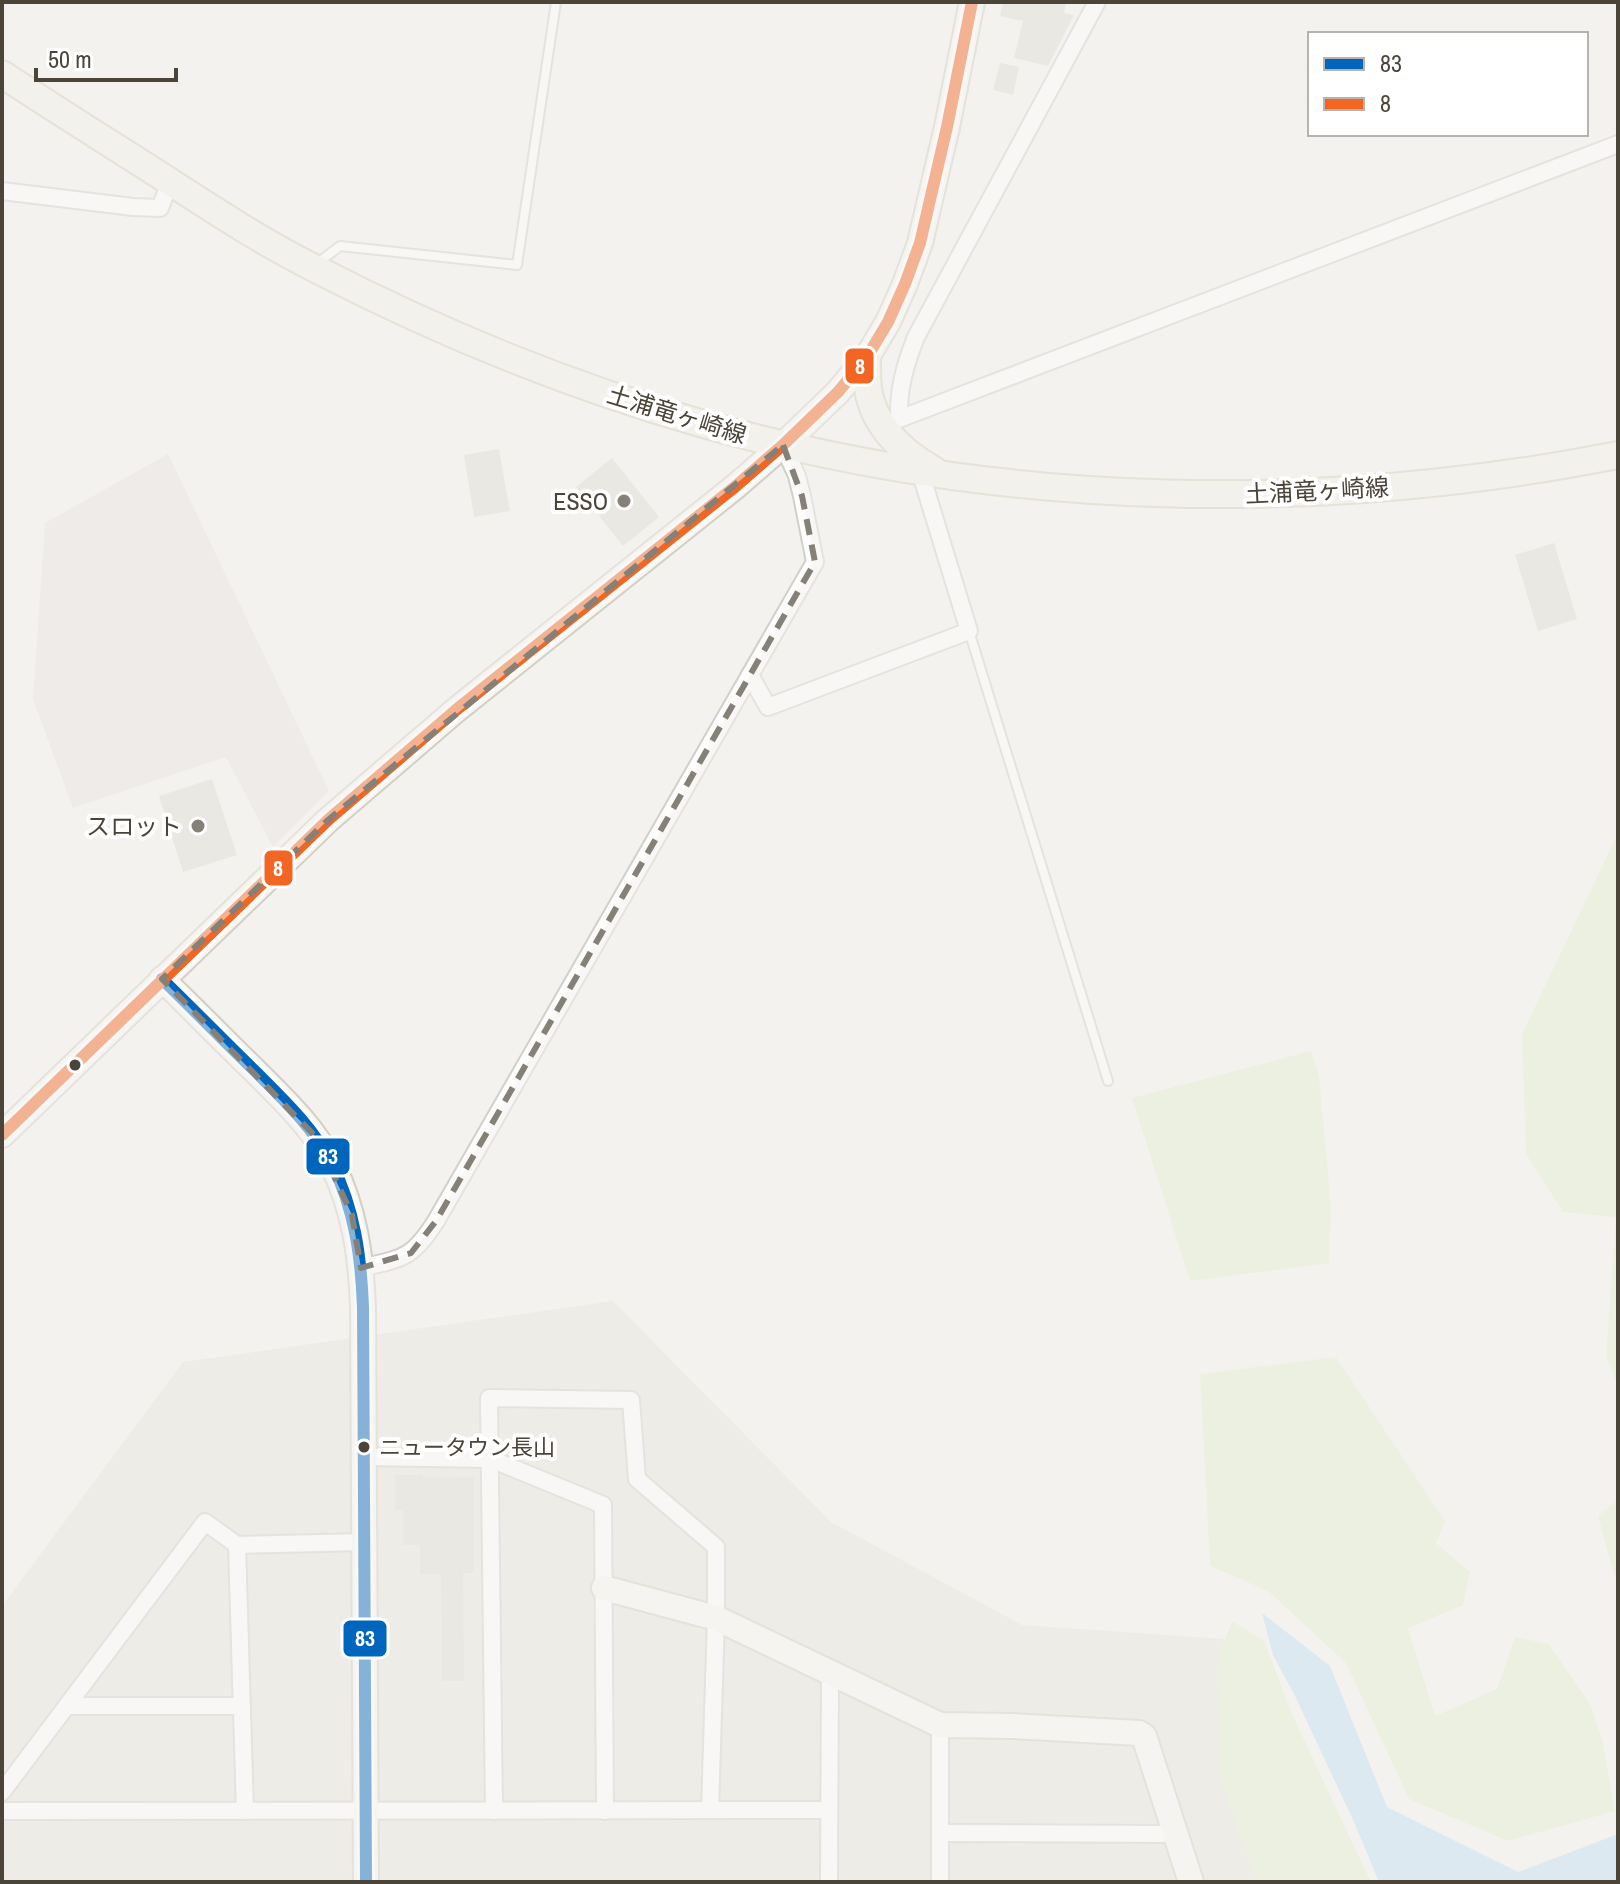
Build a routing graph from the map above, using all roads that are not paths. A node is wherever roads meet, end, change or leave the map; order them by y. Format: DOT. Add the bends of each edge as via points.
graph roads {
  1 [pos="556,2"];
  2 [pos="972,2"];
  3 [pos="1097,2"];
  4 [pos="2,74"];
  5 [pos="1618,144"];
  6 [pos="170,182"];
  7 [pos="2,191"];
  8 [pos="313,268"];
  9 [pos="888,322"];
  10 [pos="916,337"];
  11 [pos="867,357"];
  12 [pos="783,445"];
  13 [pos="1618,455"];
  14 [pos="931,473"];
  15 [pos="969,631"];
  16 [pos="750,675"];
  17 [pos="162,979"];
  18 [pos="1108,1081"];
  19 [pos="2,1135"];
  20 [pos="361,1268"];
  21 [pos="364,1457"];
  22 [pos="491,1459"];
  23 [pos="365,1542"];
  24 [pos="237,1545"];
  25 [pos="604,1588"];
  26 [pos="716,1618"];
  27 [pos="830,1672"];
  28 [pos="67,1706"];
  29 [pos="242,1706"];
  30 [pos="940,1725"];
  31 [pos="2,1792"];
  32 [pos="710,1810"];
  33 [pos="829,1810"];
  34 [pos="2,1811"];
  35 [pos="245,1811"];
  36 [pos="366,1811"];
  37 [pos="494,1811"];
  38 [pos="605,1811"];
  39 [pos="940,1833"];
  40 [pos="1176,1834"];
  41 [pos="366,1882"];
  42 [pos="829,1882"];
  43 [pos="940,1882"];
  44 [pos="1191,1882"];
  1 -- 8 [label="lane" via="517,265 340,246"];
  2 -- 9 [label="street" via="920,243"];
  3 -- 10 [label="street"];
  4 -- 6 [label="main road, 土浦竜ヶ崎線"];
  5 -- 10 [label="street" via="899,419 904,368"];
  6 -- 7 [label="street" via="160,208"];
  6 -- 8 [label="main road, 土浦竜ヶ崎線"];
  8 -- 12 [label="main road, 土浦竜ヶ崎線" via="502,354 641,405"];
  9 -- 10 [label="street"];
  9 -- 11 [label="street"];
  11 -- 12 [label="street"];
  11 -- 14 [label="main road" via="868,389 883,429"];
  12 -- 14 [label="main road, 土浦竜ヶ崎線"];
  12 -- 16 [label="street" via="797,476 815,562"];
  12 -- 17 [label="street" via="456,710 278,866"];
  13 -- 14 [label="main road, 土浦竜ヶ崎線" via="1470,480 1283,494 1084,489"];
  14 -- 15 [label="street"];
  15 -- 16 [label="street" via="768,707"];
  15 -- 18 [label="lane"];
  16 -- 20 [label="street" via="425,1240 398,1259"];
  17 -- 19 [label="street"];
  17 -- 20 [label="street" via="316,1137 352,1215"];
  20 -- 21 [label="street"];
  21 -- 22 [label="street"];
  21 -- 23 [label="street"];
  22 -- 25 [label="street" via="603,1505"];
  22 -- 26 [label="street" via="489,1398 631,1400 637,1479 716,1547"];
  22 -- 37 [label="street"];
  23 -- 24 [label="street"];
  23 -- 36 [label="street"];
  24 -- 28 [label="street" via="205,1522"];
  24 -- 29 [label="street"];
  25 -- 26 [label="street"];
  25 -- 38 [label="street"];
  26 -- 27 [label="street"];
  26 -- 32 [label="street"];
  27 -- 30 [label="street"];
  27 -- 33 [label="street"];
  28 -- 29 [label="street"];
  28 -- 31 [label="street"];
  29 -- 35 [label="street"];
  30 -- 39 [label="street"];
  30 -- 40 [label="street" via="1139,1733"];
  32 -- 33 [label="street"];
  32 -- 38 [label="street"];
  33 -- 42 [label="street"];
  34 -- 35 [label="street"];
  35 -- 36 [label="street"];
  36 -- 37 [label="street"];
  36 -- 41 [label="street"];
  37 -- 38 [label="street"];
  39 -- 40 [label="street"];
  39 -- 43 [label="street"];
  40 -- 44 [label="street"];
}
